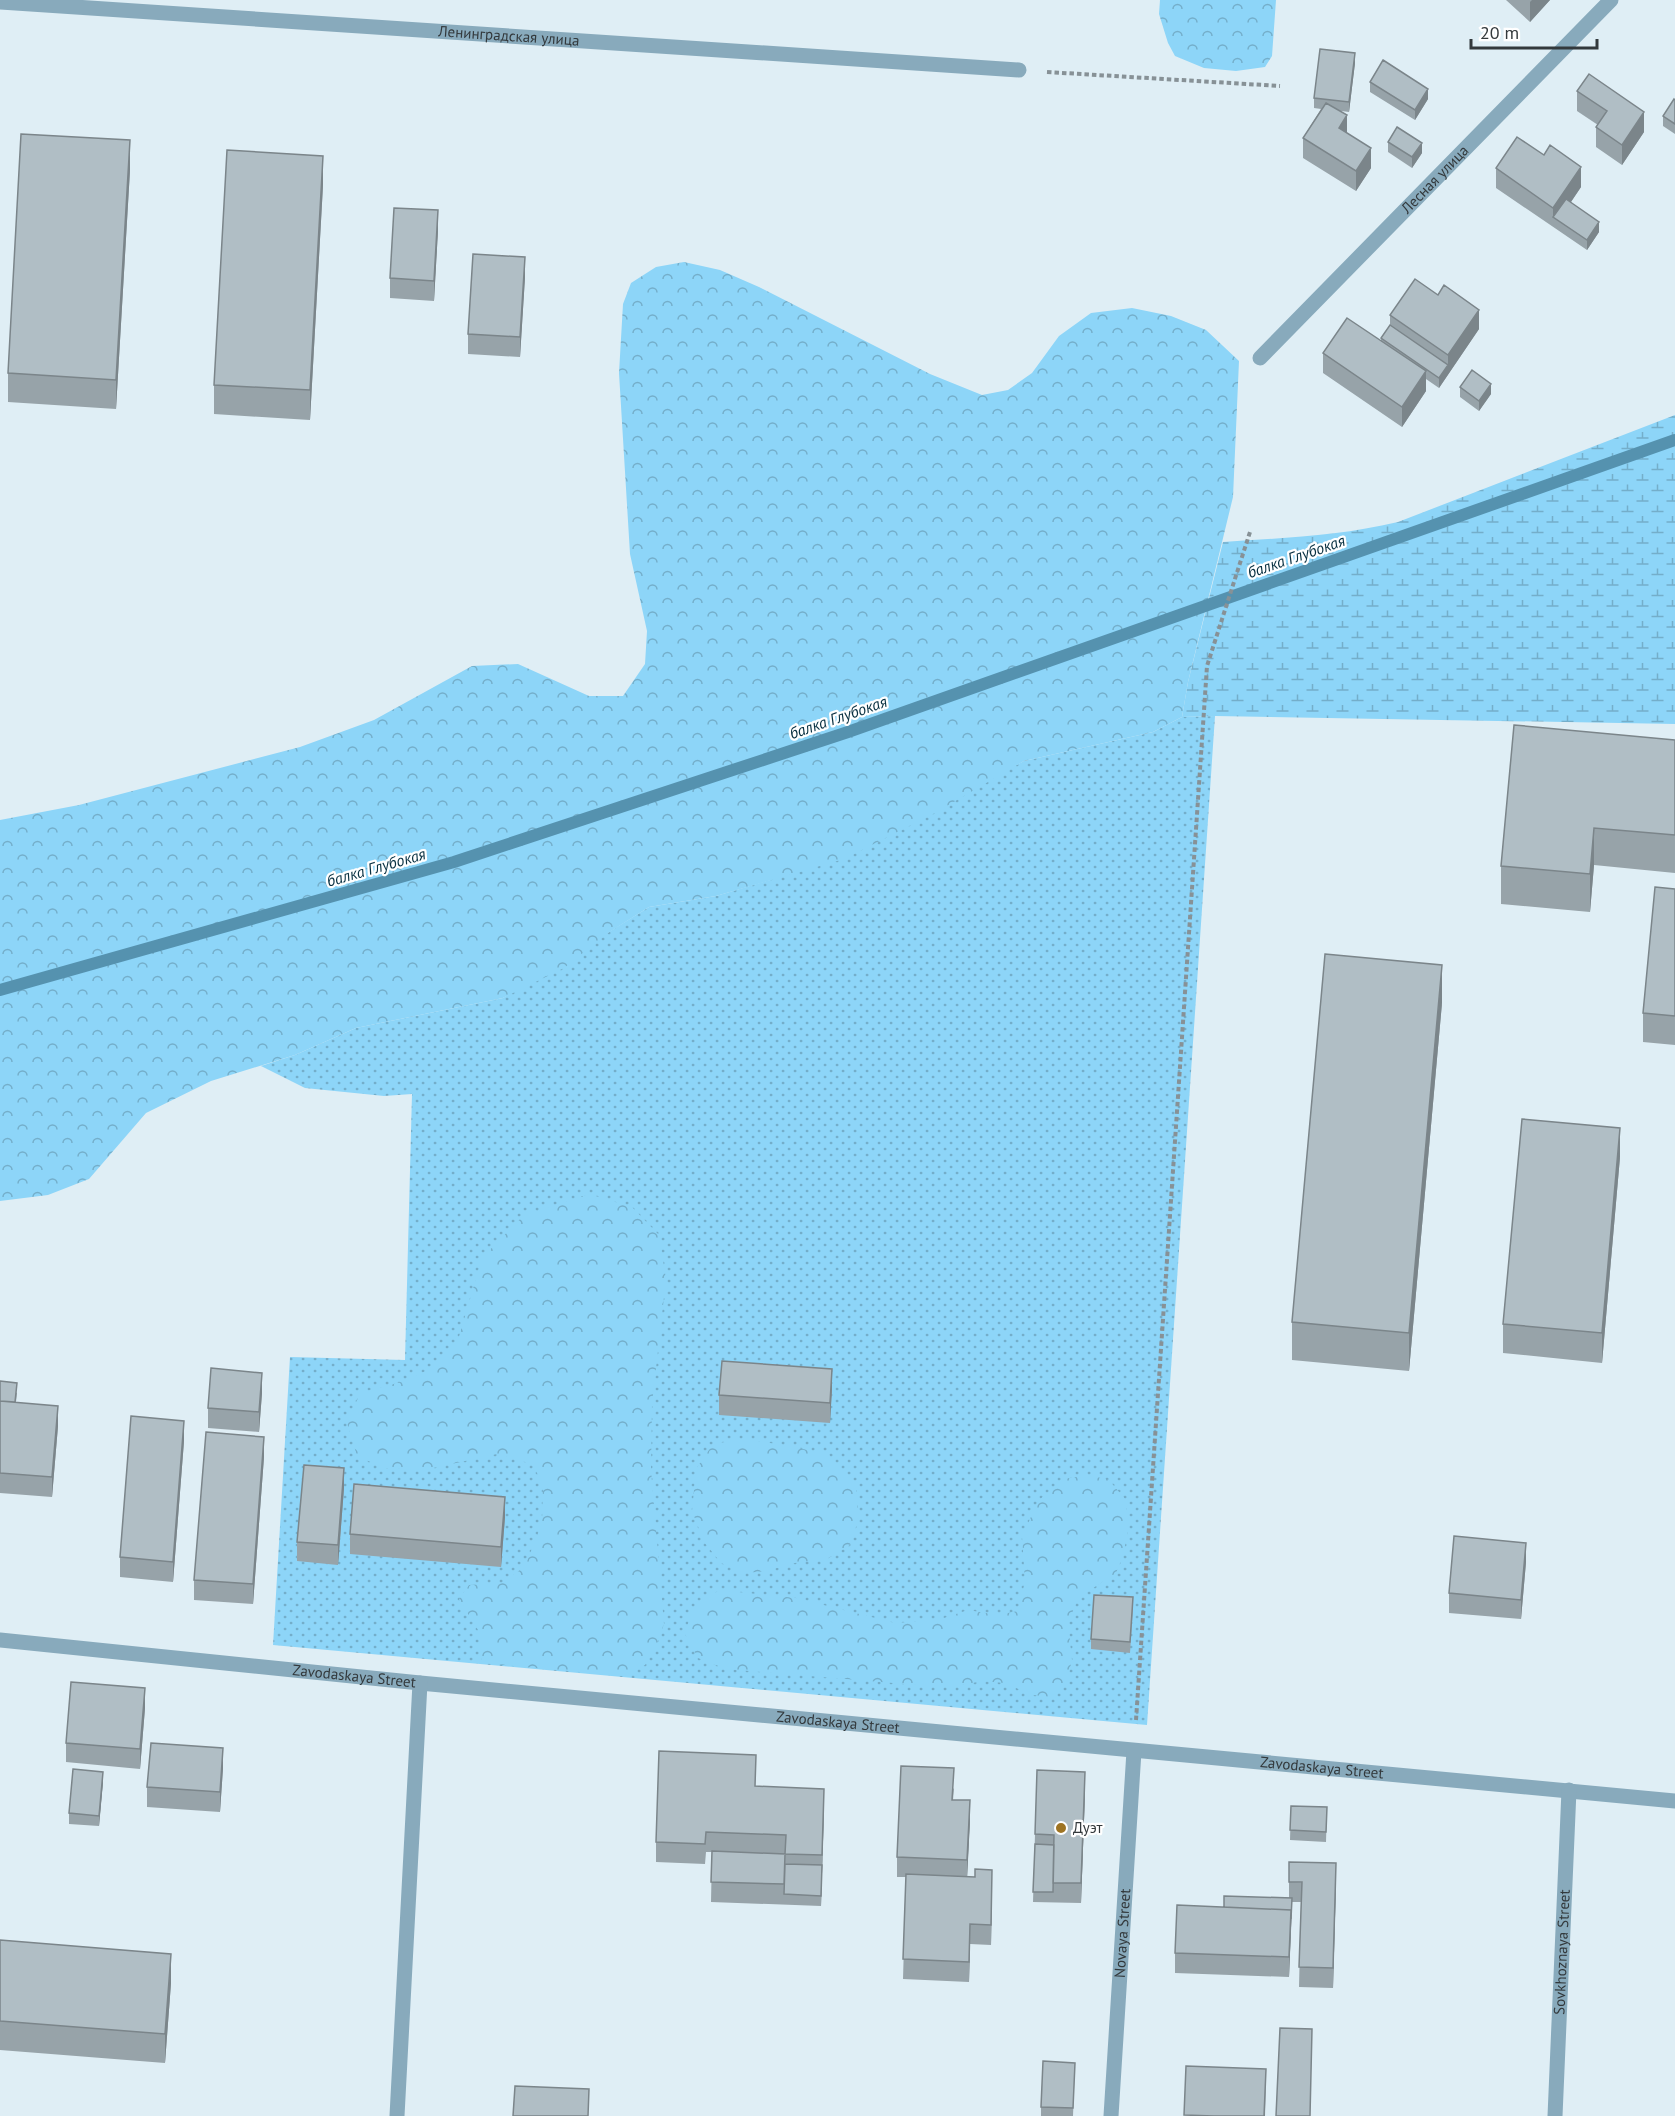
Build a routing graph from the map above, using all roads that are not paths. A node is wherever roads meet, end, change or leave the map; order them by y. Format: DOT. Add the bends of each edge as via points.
graph roads {
  1 [pos="1611,0"];
  2 [pos="0,2"];
  3 [pos="1019,70"];
  4 [pos="1260,358"];
  5 [pos="0,1640"];
  6 [pos="420,1683"];
  7 [pos="1134,1751"];
  8 [pos="1569,1790"];
  9 [pos="1675,1801"];
  10 [pos="397,2116"];
  11 [pos="1111,2116"];
  12 [pos="1555,2116"];
  1 -- 4 [label="street, Лесная улица"];
  2 -- 3 [label="street, Ленинградская улица"];
  5 -- 6 [label="street, Zavodaskaya Street"];
  6 -- 7 [label="street, Zavodaskaya Street"];
  6 -- 10 [label="street"];
  7 -- 8 [label="street, Zavodaskaya Street"];
  7 -- 11 [label="street, Novaya Street"];
  8 -- 9 [label="street, Zavodaskaya Street"];
  8 -- 12 [label="street, Sovkhoznaya Street"];
}
